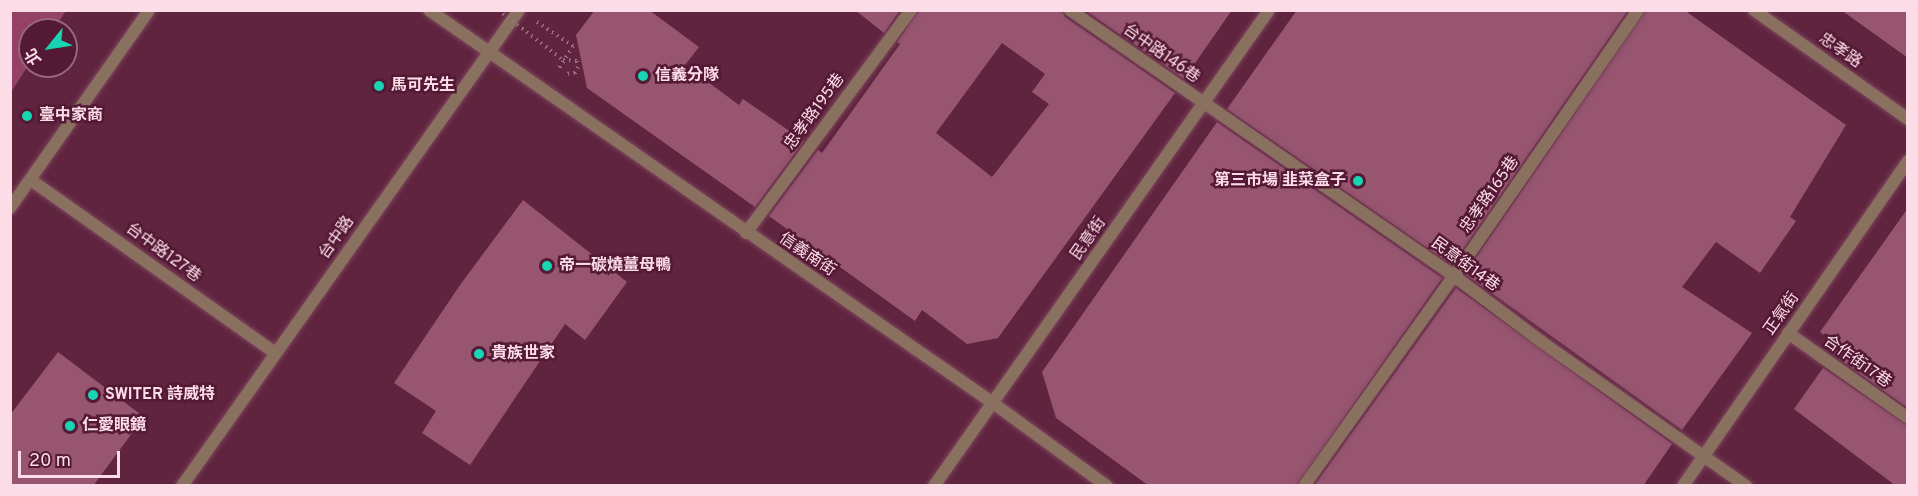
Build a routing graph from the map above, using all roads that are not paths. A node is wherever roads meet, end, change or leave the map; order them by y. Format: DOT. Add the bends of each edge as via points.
graph roads {
  1 [pos="149,10"];
  2 [pos="429,10"];
  3 [pos="911,10"];
  4 [pos="1070,10"];
  5 [pos="1269,10"];
  6 [pos="1638,10"];
  7 [pos="1754,10"];
  8 [pos="524,13"];
  9 [pos="489,52"];
  10 [pos="1204,105"];
  11 [pos="1908,119"];
  12 [pos="1908,161"];
  13 [pos="31,180"];
  14 [pos="10,208"];
  15 [pos="746,233"];
  16 [pos="1454,276"];
  17 [pos="1788,333"];
  18 [pos="275,353"];
  19 [pos="993,403"];
  20 [pos="1908,418"];
  21 [pos="1705,455"];
  22 [pos="182,486"];
  23 [pos="934,486"];
  24 [pos="1107,486"];
  25 [pos="1304,486"];
  26 [pos="1683,486"];
  27 [pos="1746,486"];
  1 -- 13 [label="street"];
  2 -- 9 [label="street, 信義南街"];
  3 -- 15 [label="street, 忠孝路195巷"];
  4 -- 10 [label="street, 台中路146巷"];
  5 -- 10 [label="street, 民意街"];
  6 -- 16 [label="street, 忠孝路165巷"];
  7 -- 11 [label="street, 忠孝路"];
  8 -- 9 [label="street, 台中路"];
  9 -- 15 [label="street, 信義南街"];
  9 -- 18 [label="street, 台中路"];
  10 -- 16 [label="street, 民意街14巷"];
  10 -- 19 [label="street, 民意街"];
  12 -- 17 [label="street, 正氣街"];
  13 -- 14 [label="street"];
  13 -- 18 [label="street, 台中路127巷"];
  15 -- 19 [label="street, 信義南街"];
  16 -- 21 [label="street, 民意街14巷"];
  16 -- 25 [label="street, 忠孝路165巷"];
  17 -- 20 [label="street, 合作街17巷"];
  17 -- 21 [label="street, 正氣街"];
  18 -- 22 [label="street, 台中路"];
  19 -- 23 [label="street, 民意街"];
  19 -- 24 [label="street, 信義南街"];
  21 -- 26 [label="street, 正氣街"];
  21 -- 27 [label="street, 民意街14巷"];
}
